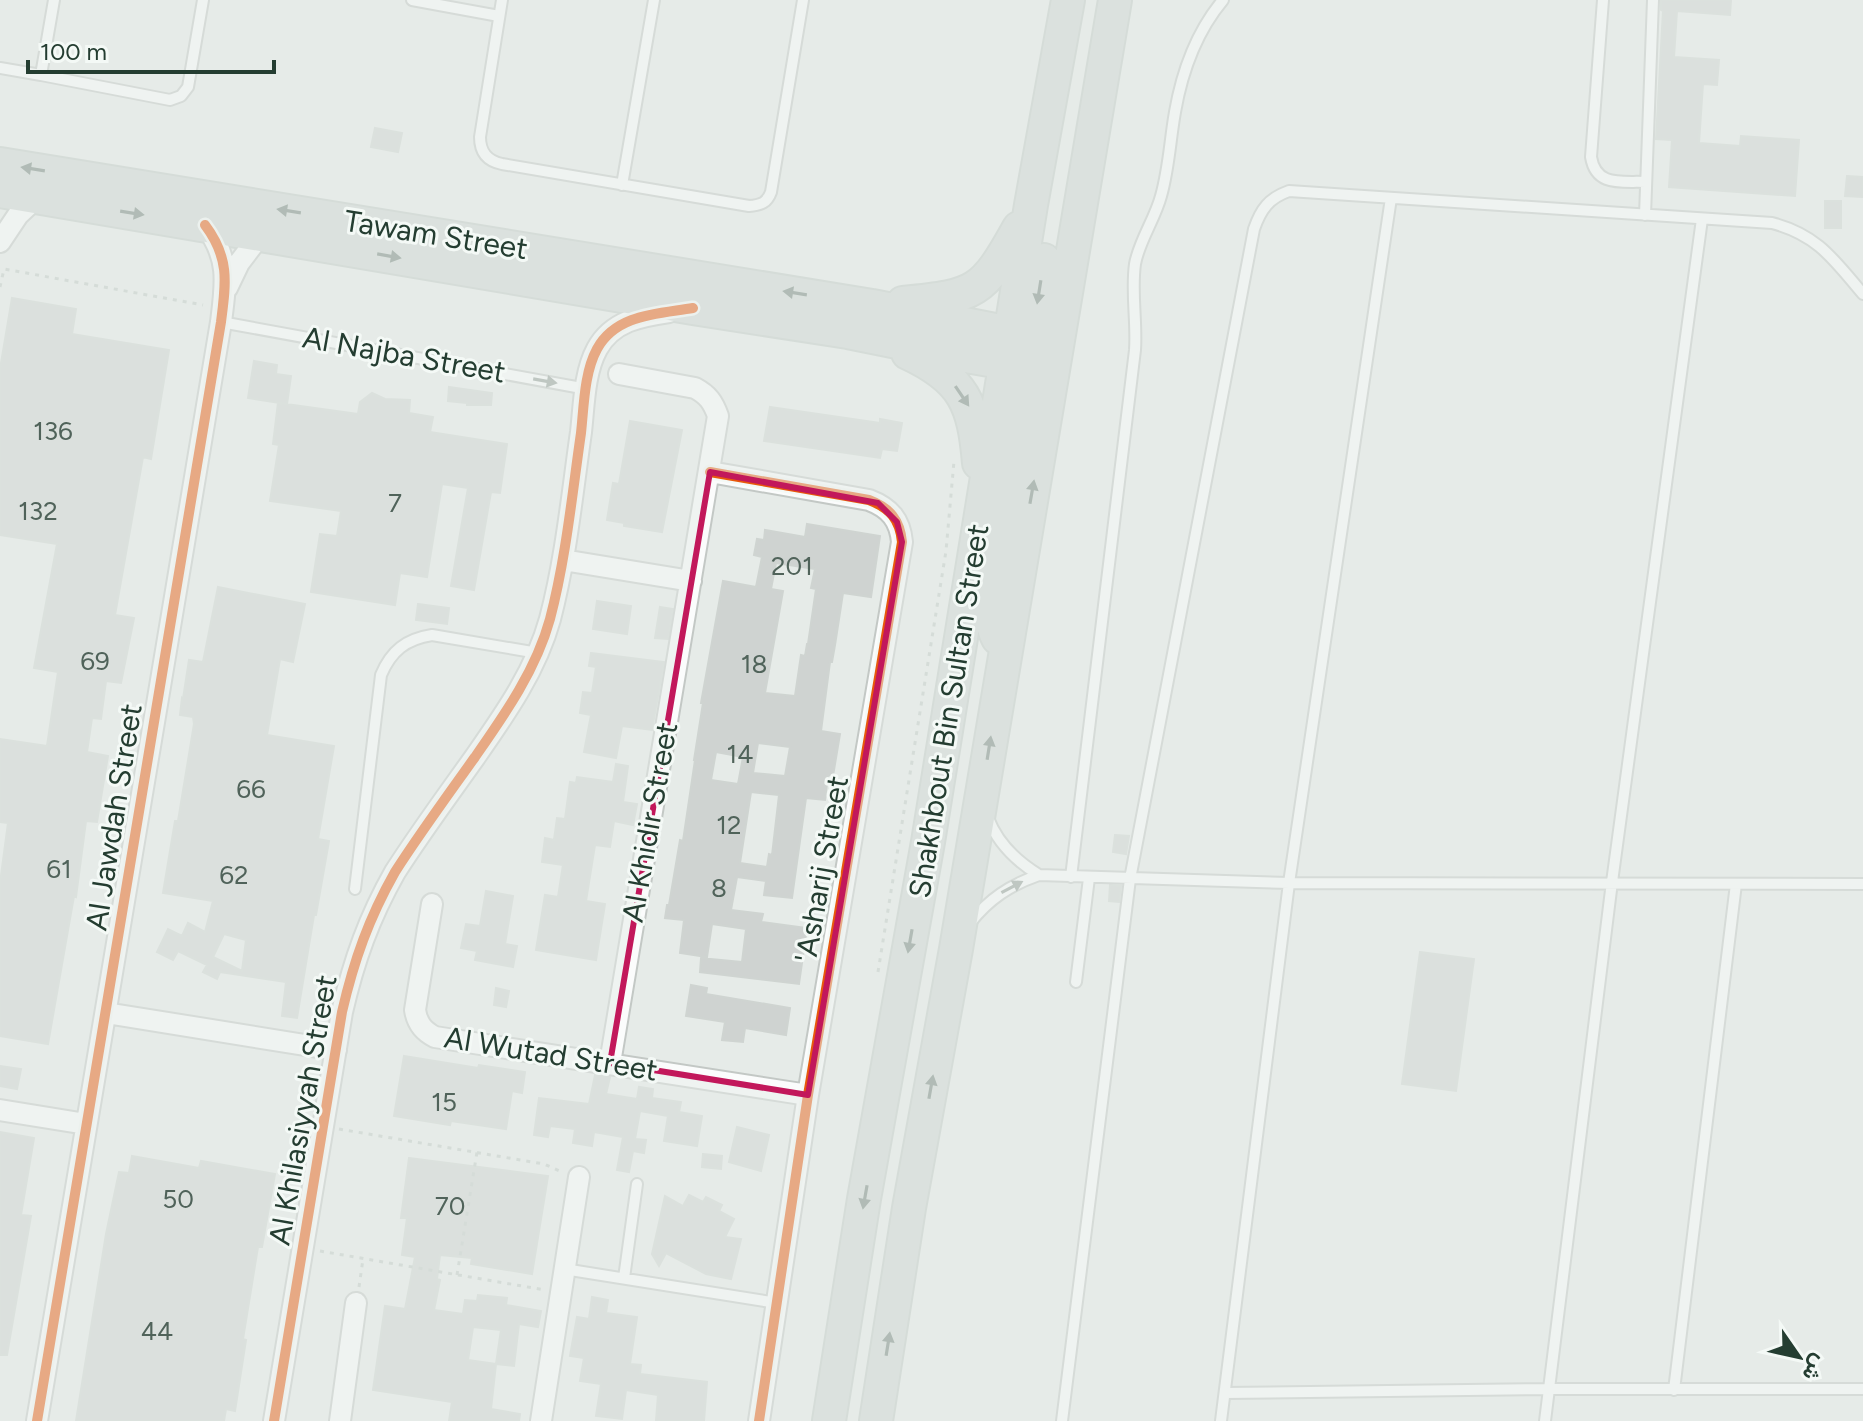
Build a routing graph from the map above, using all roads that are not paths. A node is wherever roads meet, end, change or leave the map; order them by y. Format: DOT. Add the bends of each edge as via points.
graph roads {
  1 [pos="54,0"];
  2 [pos="203,0"];
  3 [pos="412,0"];
  4 [pos="502,0"];
  5 [pos="654,0"];
  6 [pos="803,0"];
  7 [pos="1068,0"];
  8 [pos="1115,0"];
  9 [pos="1127,0"];
  10 [pos="1223,0"];
  11 [pos="1603,0"];
  12 [pos="1653,0"];
  13 [pos="499,16"];
  14 [pos="1060,49"];
  15 [pos="1104,63"];
  16 [pos="0,68"];
  17 [pos="41,75"];
  18 [pos="0,164"];
  19 [pos="1645,182"];
  20 [pos="622,185"];
  21 [pos="0,191"];
  22 [pos="36,198"];
  23 [pos="1391,198"];
  24 [pos="1031,205"];
  25 [pos="1645,215"];
  26 [pos="1702,219"];
  27 [pos="205,225"];
  28 [pos="261,234"];
  29 [pos="0,242"];
  30 [pos="1863,294"];
  31 [pos="224,296"];
  32 [pos="872,306"];
  33 [pos="693,308"];
  34 [pos="948,321"];
  35 [pos="221,322"];
  36 [pos="848,332"];
  37 [pos="1031,351"];
  38 [pos="619,374"];
  39 [pos="587,389"];
  40 [pos="710,472"];
  41 [pos="983,505"];
  42 [pos="563,560"];
  43 [pos="691,581"];
  44 [pos="538,653"];
  45 [pos="982,793"];
  46 [pos="1039,875"];
  47 [pos="1071,877"];
  48 [pos="1089,878"];
  49 [pos="1130,879"];
  50 [pos="1612,882"];
  51 [pos="1289,883"];
  52 [pos="1736,884"];
  53 [pos="1863,884"];
  54 [pos="355,889"];
  55 [pos="432,904"];
  56 [pos="956,949"];
  57 [pos="1076,982"];
  58 [pos="106,1013"];
  59 [pos="336,1050"];
  60 [pos="610,1063"];
  61 [pos="808,1095"];
  62 [pos="0,1110"];
  63 [pos="86,1124"];
  64 [pos="578,1181"];
  65 [pos="637,1184"];
  66 [pos="564,1269"];
  67 [pos="624,1278"];
  68 [pos="356,1303"];
  69 [pos="777,1303"];
  70 [pos="1548,1389"];
  71 [pos="1863,1389"];
  72 [pos="1674,1390"];
  73 [pos="1225,1393"];
  74 [pos="37,1421"];
  75 [pos="274,1421"];
  76 [pos="340,1421"];
  77 [pos="541,1421"];
  78 [pos="759,1421"];
  79 [pos="829,1421"];
  80 [pos="876,1421"];
  81 [pos="1062,1421"];
  82 [pos="1221,1421"];
  83 [pos="1545,1421"];
  1 -- 17 [label="lane"];
  2 -- 17 [label="lane" via="188,87 181,96 159,99"];
  3 -- 13 [label="lane"];
  4 -- 13 [label="lane"];
  5 -- 20 [label="lane"];
  6 -- 20 [label="lane" via="769,198 749,206"];
  7 -- 14 [label="main road, Shakhbout Bin Sultan Street"];
  8 -- 15 [label="main road, Shakhbout Bin Sultan Street"];
  9 -- 15 [label="street"];
  10 -- 47 [label="lane" via="1202,31 1186,70 1161,196 1135,262 1135,350"];
  11 -- 19 [label="lane" via="1592,165 1608,181"];
  12 -- 19 [label="lane"];
  13 -- 20 [label="lane" via="480,137 483,152 495,163"];
  14 -- 24 [label="main road, Shakhbout Bin Sultan Street"];
  14 -- 37 [label="main road, one-way" via="1068,109"];
  15 -- 37 [label="main road, Shakhbout Bin Sultan Street"];
  16 -- 17 [label="lane"];
  32 -- 18 [label="main road, Tawam Street, one-way"];
  19 -- 25 [label="lane"];
  21 -- 22 [label="main road, Tawam Street"];
  22 -- 27 [label="main road, Tawam Street, one-way"];
  22 -- 29 [label="street"];
  23 -- 25 [label="lane"];
  23 -- 49 [label="lane" via="1289,191 1266,203 1259,215"];
  23 -- 51 [label="lane"];
  24 -- 32 [label="main road" via="1001,260 976,288 937,300"];
  24 -- 37 [label="main road, Shakhbout Bin Sultan Street"];
  25 -- 26 [label="lane"];
  26 -- 30 [label="lane" via="1772,223 1805,235"];
  26 -- 50 [label="lane"];
  27 -- 28 [label="main road, Tawam Street"];
  27 -- 31 [label="street, Al Jawdah Street" via="223,258"];
  28 -- 31 [label="street, Al Jawdah Street" via="239,263"];
  28 -- 33 [label="main road, Tawam Street, one-way"];
  31 -- 35 [label="street, Al Jawdah Street"];
  32 -- 34 [label="main road"];
  33 -- 36 [label="main road, Tawam Street"];
  33 -- 39 [label="street, Al Khilasiyyah Street" via="617,326 596,351"];
  34 -- 36 [label="main road" via="955,335 944,342 869,330"];
  34 -- 37 [label="main road"];
  35 -- 39 [label="lane, Al Najba Street, one-way"];
  35 -- 58 [label="street, Al Jawdah Street"];
  36 -- 37 [label="main road" via="972,357"];
  36 -- 41 [label="main road, one-way" via="914,356 961,391 975,424"];
  37 -- 41 [label="main road, Shakhbout Bin Sultan Street"];
  45 -- 37 [label="main road, Shakhbout Bin Sultan Street, one-way" via="1005,650"];
  38 -- 40 [label="street, Al Khidir Street" via="706,394 718,416"];
  39 -- 42 [label="street, Al Khilasiyyah Street"];
  40 -- 43 [label="street, Al Khidir Street"];
  40 -- 61 [label="street, 'Asharij Street" via="869,500 892,513 901,531"];
  41 -- 79 [label="main road, Shakhbout Bin Sultan Street, one-way"];
  42 -- 43 [label="street"];
  42 -- 44 [label="street, Al Khilasiyyah Street"];
  43 -- 60 [label="street, Al Khidir Street"];
  44 -- 54 [label="lane" via="432,635 395,651 381,675"];
  44 -- 59 [label="street, Al Khilasiyyah Street" via="501,720 381,895 352,971"];
  45 -- 46 [label="lane" via="997,837 1015,859"];
  45 -- 56 [label="main road, Shakhbout Bin Sultan Street"];
  46 -- 47 [label="lane"];
  56 -- 46 [label="lane, one-way" via="989,902"];
  47 -- 48 [label="lane"];
  48 -- 49 [label="lane"];
  48 -- 57 [label="lane"];
  49 -- 51 [label="lane"];
  49 -- 81 [label="lane"];
  50 -- 51 [label="lane"];
  50 -- 52 [label="lane"];
  50 -- 70 [label="lane"];
  51 -- 73 [label="lane"];
  52 -- 53 [label="lane"];
  52 -- 72 [label="lane"];
  55 -- 60 [label="street, Al Wutad Street" via="415,1010 427,1033"];
  80 -- 56 [label="main road, Shakhbout Bin Sultan Street, one-way"];
  58 -- 59 [label="street"];
  58 -- 63 [label="street, Al Jawdah Street"];
  59 -- 75 [label="street, Al Khilasiyyah Street"];
  60 -- 61 [label="street, Al Wutad Street"];
  61 -- 69 [label="street, 'Asharij Street"];
  62 -- 63 [label="street"];
  63 -- 74 [label="street, Al Jawdah Street"];
  64 -- 66 [label="street"];
  65 -- 67 [label="lane"];
  66 -- 67 [label="lane"];
  66 -- 77 [label="street"];
  67 -- 69 [label="lane"];
  68 -- 76 [label="street"];
  69 -- 78 [label="street, 'Asharij Street"];
  70 -- 72 [label="lane"];
  70 -- 73 [label="lane"];
  70 -- 83 [label="lane"];
  71 -- 72 [label="lane"];
  73 -- 82 [label="lane"];
}
